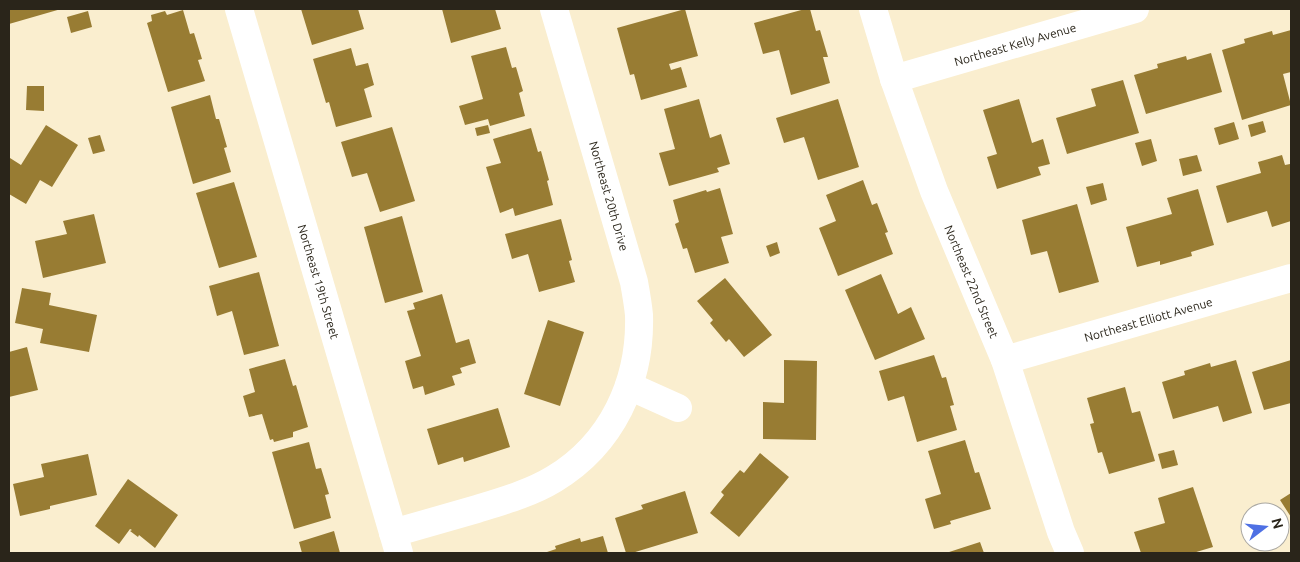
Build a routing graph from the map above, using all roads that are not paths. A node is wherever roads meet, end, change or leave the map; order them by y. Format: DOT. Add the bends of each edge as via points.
graph roads {
  1 [pos="239,9"];
  2 [pos="554,9"];
  3 [pos="873,9"];
  4 [pos="1135,9"];
  5 [pos="894,80"];
  6 [pos="1291,278"];
  7 [pos="1005,360"];
  8 [pos="629,386"];
  9 [pos="678,408"];
  10 [pos="396,543"];
  11 [pos="1070,553"];
  1 -- 10 [label="street, Northeast 19th Street"];
  2 -- 8 [label="street, Northeast 20th Drive" via="634,282 639,315 637,348"];
  3 -- 5 [label="street, Northeast 22nd Street"];
  4 -- 5 [label="street, Northeast Kelly Avenue"];
  5 -- 7 [label="street, Northeast 22nd Street" via="934,191"];
  6 -- 7 [label="street, Northeast Elliott Avenue"];
  7 -- 11 [label="street, Northeast 22nd Street"];
  8 -- 9 [label="street"];
  8 -- 10 [label="street, Northeast 20th Drive" via="599,442 554,479"];
}
